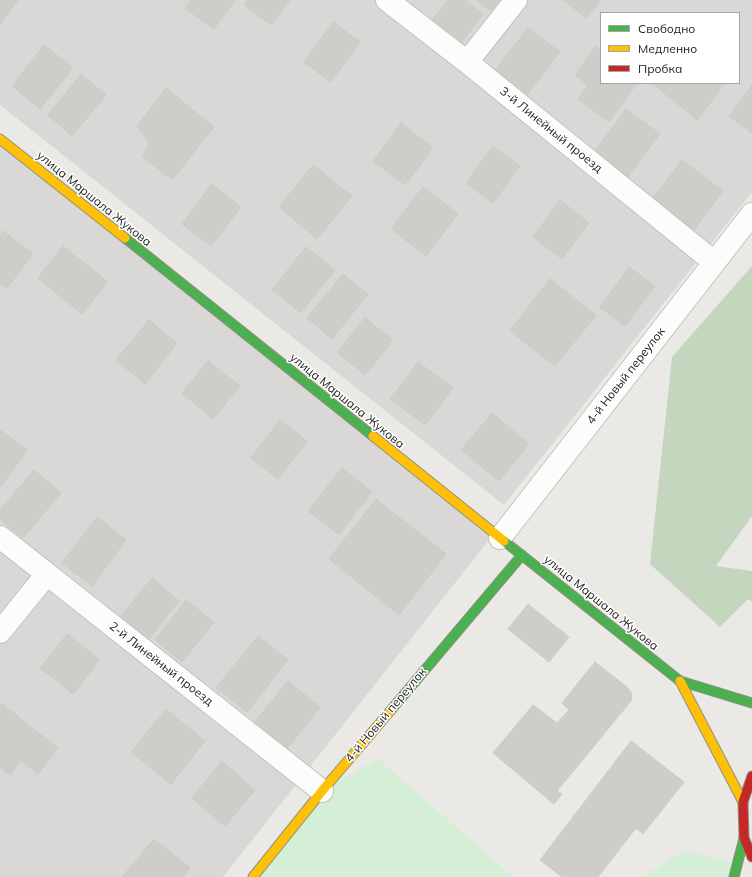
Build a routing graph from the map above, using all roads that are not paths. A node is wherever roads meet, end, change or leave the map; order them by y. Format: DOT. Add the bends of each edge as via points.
graph roads {
  1 [pos="387,0"];
  2 [pos="516,0"];
  3 [pos="467,62"];
  4 [pos="0,139"];
  5 [pos="752,214"];
  6 [pos="714,262"];
  7 [pos="0,537"];
  8 [pos="500,538"];
  9 [pos="522,556"];
  10 [pos="47,574"];
  11 [pos="0,632"];
  12 [pos="680,681"];
  13 [pos="752,703"];
  14 [pos="752,776"];
  15 [pos="322,791"];
  16 [pos="743,802"];
  17 [pos="744,838"];
  18 [pos="752,857"];
  19 [pos="253,877"];
  20 [pos="734,877"];
  1 -- 3 [label="street, 3-й Линейный проезд"];
  2 -- 3 [label="street"];
  3 -- 6 [label="street, 3-й Линейный проезд"];
  4 -- 8 [label="main road, улица Маршала Жукова"];
  5 -- 6 [label="street, 4-й Новый переулок"];
  6 -- 8 [label="street, 4-й Новый переулок"];
  7 -- 10 [label="street, 2-й Линейный проезд"];
  8 -- 9 [label="main road, улица Маршала Жукова"];
  9 -- 12 [label="main road, улица Маршала Жукова"];
  9 -- 15 [label="main road, 4-й Новый переулок"];
  10 -- 11 [label="street"];
  10 -- 15 [label="street, 2-й Линейный проезд"];
  12 -- 13 [label="main road, улица Маршала Жукова"];
  12 -- 16 [label="main road, улица Маршала Жукова"];
  14 -- 16 [label="main road"];
  15 -- 19 [label="main road, 4-й Новый переулок"];
  16 -- 17 [label="main road"];
  17 -- 18 [label="main road"];
  17 -- 20 [label="main road"];
}
